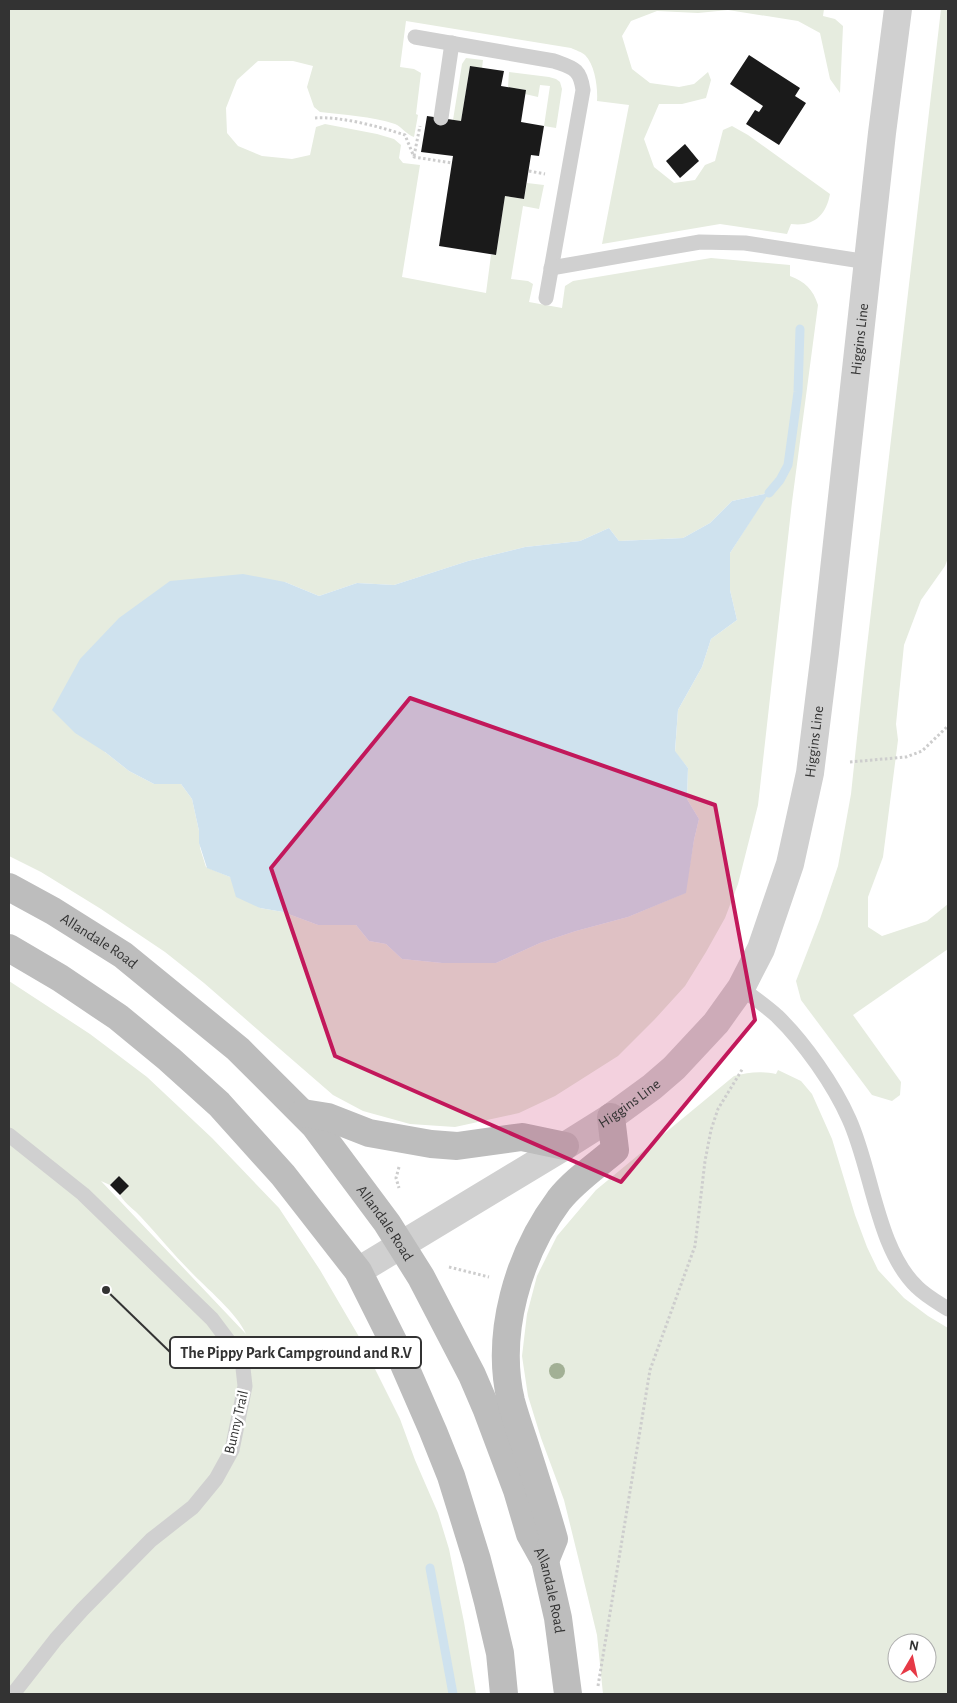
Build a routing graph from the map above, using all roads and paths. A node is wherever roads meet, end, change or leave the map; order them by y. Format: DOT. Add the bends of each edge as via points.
graph roads {
  1 [pos="898,9"];
  2 [pos="416,37"];
  3 [pos="452,43"];
  4 [pos="315,118"];
  5 [pos="441,118"];
  6 [pos="452,163"];
  7 [pos="868,262"];
  8 [pos="552,268"];
  9 [pos="546,298"];
  10 [pos="948,726"];
  11 [pos="850,762"];
  12 [pos="9,887"];
  13 [pos="9,948"];
  14 [pos="741,988"];
  15 [pos="743,1068"];
  16 [pos="303,1113"];
  17 [pos="610,1117"];
  18 [pos="9,1135"];
  19 [pos="565,1146"];
  20 [pos="399,1164"];
  21 [pos="400,1194"];
  22 [pos="402,1245"];
  23 [pos="444,1265"];
  24 [pos="358,1271"];
  25 [pos="494,1279"];
  26 [pos="948,1309"];
  27 [pos="545,1561"];
  28 [pos="13,1694"];
  29 [pos="504,1694"];
  30 [pos="568,1694"];
  31 [pos="597,1694"];
  1 -- 7 [label="street, Higgins Line"];
  2 -- 3 [label="lane"];
  3 -- 5 [label="lane"];
  3 -- 8 [label="lane" via="554,61 572,67 581,77 583,90"];
  4 -- 6 [label="path" via="326,117 405,135 414,157"];
  7 -- 8 [label="lane" via="745,243 700,242"];
  7 -- 14 [label="street, Higgins Line" via="810,773 790,864 762,949"];
  8 -- 9 [label="lane"];
  10 -- 11 [label="path" via="922,751 906,757"];
  12 -- 16 [label="main road, Allandale Road" via="123,955 238,1049"];
  13 -- 24 [label="main road" via="118,1017 219,1104 284,1175"];
  14 -- 17 [label="street, Higgins Line" via="716,1023 674,1068 652,1088"];
  14 -- 26 [label="lane" via="782,1022 833,1088 850,1120 889,1244 901,1268 916,1287"];
  15 -- 31 [label="path" via="718,1109 710,1130 695,1246 650,1370"];
  16 -- 19 [label="main road" via="328,1117 369,1133 430,1144 457,1146 522,1137"];
  16 -- 22 [label="main road, Allandale Road"];
  17 -- 19 [label="street, Higgins Line"];
  17 -- 27 [label="main road" via="615,1150 574,1184 545,1221 522,1265 510,1319 506,1347 511,1401 554,1539"];
  18 -- 28 [label="lane, Bunny Trail" via="83,1194 212,1319 242,1359 245,1386 232,1450 216,1479 193,1507 151,1540 82,1610"];
  19 -- 22 [label="street, Higgins Line"];
  20 -- 21 [label="path" via="396,1178"];
  22 -- 24 [label="street, Higgins Line"];
  22 -- 27 [label="main road, Allandale Road" via="422,1277 476,1384 517,1490 530,1534"];
  23 -- 25 [label="path"];
  24 -- 29 [label="main road" via="406,1369 451,1476 488,1602 500,1653"];
  27 -- 30 [label="main road, Allandale Road" via="558,1618"];
}
